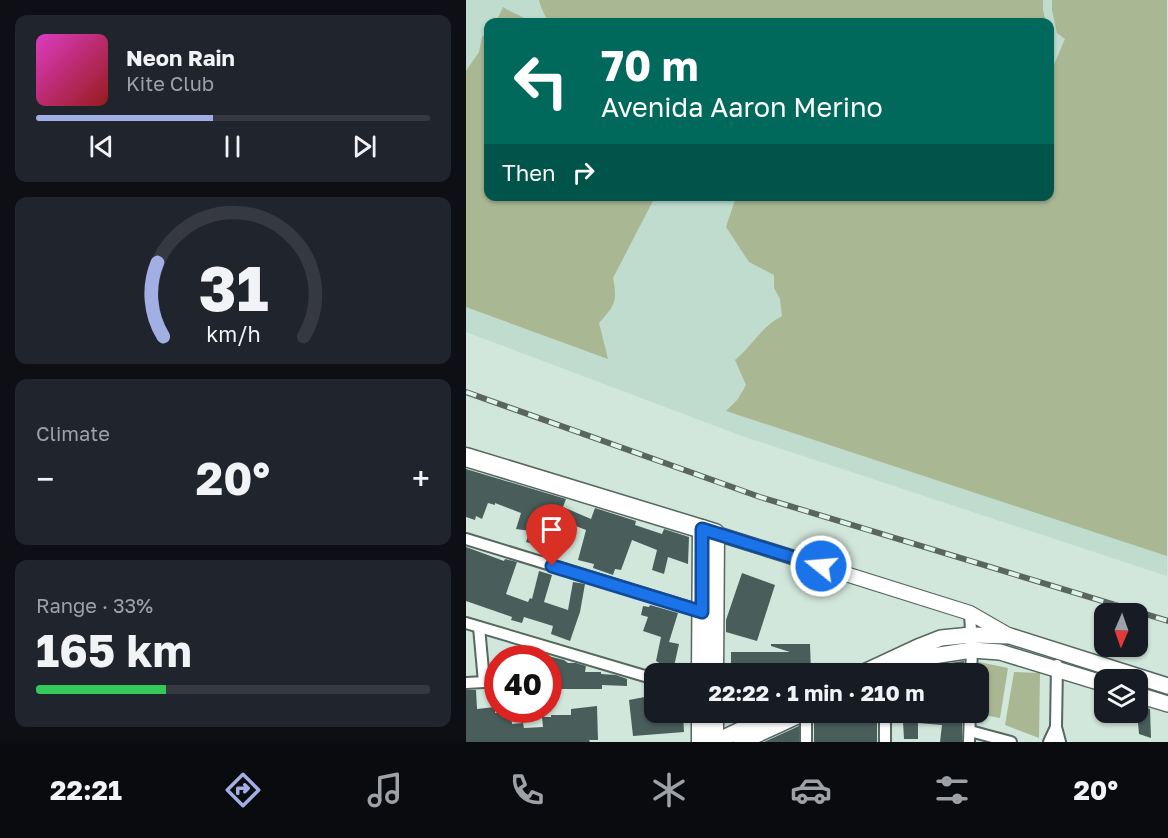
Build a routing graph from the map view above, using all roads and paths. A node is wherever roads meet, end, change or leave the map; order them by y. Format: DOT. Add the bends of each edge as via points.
graph roads {
  1 [pos="466,457"];
  2 [pos="709,531"];
  3 [pos="466,539"];
  4 [pos="708,613"];
  5 [pos="970,613"];
  6 [pos="466,622"];
  7 [pos="479,627"];
  8 [pos="1010,636"];
  9 [pos="972,642"];
  10 [pos="1057,651"];
  11 [pos="702,663"];
  12 [pos="713,663"];
  13 [pos="909,663"];
  14 [pos="972,663"];
  15 [pos="1057,669"];
  16 [pos="644,676"];
  17 [pos="1094,681"];
  18 [pos="466,683"];
  19 [pos="1168,686"];
  20 [pos="1148,697"];
  21 [pos="1168,704"];
  22 [pos="701,723"];
  23 [pos="714,723"];
  24 [pos="755,723"];
  25 [pos="782,723"];
  26 [pos="806,723"];
  27 [pos="885,723"];
  28 [pos="1056,727"];
  29 [pos="970,736"];
  30 [pos="701,742"];
  31 [pos="715,742"];
  32 [pos="741,742"];
  33 [pos="806,742"];
  34 [pos="885,742"];
  35 [pos="1011,742"];
  36 [pos="1049,742"];
  37 [pos="1060,742"];
  1 -- 2 [label="main road"];
  2 -- 4 [label="main road"];
  2 -- 5 [label="street"];
  3 -- 4 [label="street"];
  4 -- 11 [label="main road"];
  4 -- 12 [label="main road"];
  5 -- 8 [label="street"];
  5 -- 9 [label="street"];
  6 -- 7 [label="street"];
  7 -- 16 [label="street"];
  7 -- 18 [label="street" via="484,682"];
  8 -- 9 [label="main road"];
  8 -- 10 [label="main road"];
  9 -- 13 [label="main road"];
  9 -- 14 [label="street"];
  9 -- 15 [label="main road"];
  10 -- 15 [label="street"];
  10 -- 19 [label="main road"];
  15 -- 17 [label="main road"];
  15 -- 28 [label="street"];
  20 -- 21 [label="main road"];
  22 -- 30 [label="main road"];
  23 -- 31 [label="main road"];
  24 -- 31 [label="main road"];
  25 -- 32 [label="main road"];
  26 -- 33 [label="street"];
  27 -- 34 [label="street"];
  28 -- 36 [label="street"];
  28 -- 37 [label="street"];
  29 -- 35 [label="street"];
}
